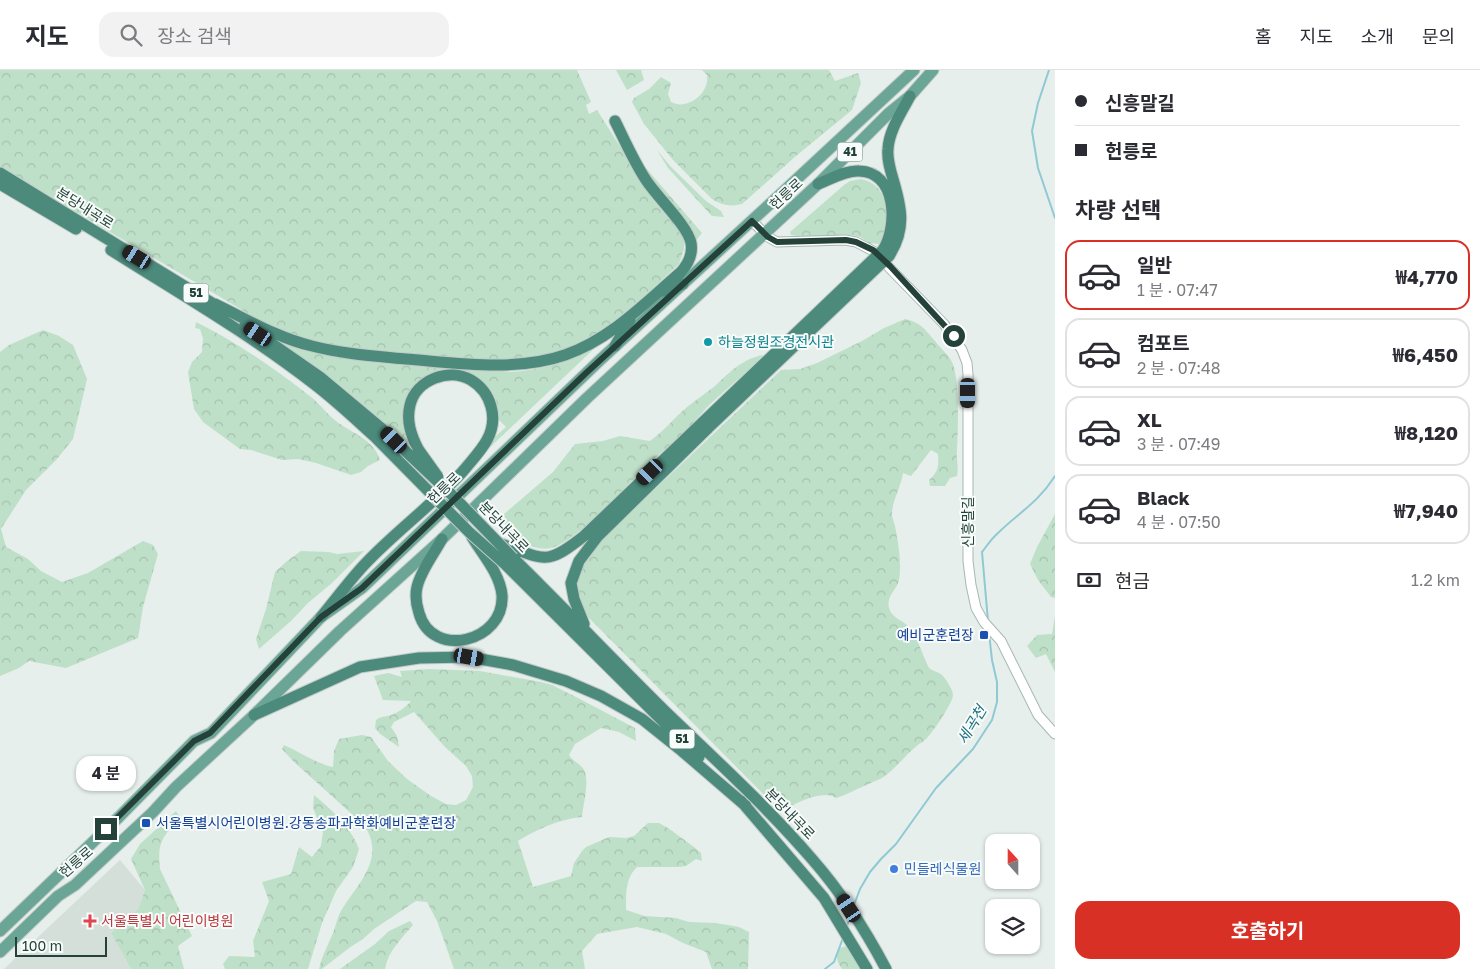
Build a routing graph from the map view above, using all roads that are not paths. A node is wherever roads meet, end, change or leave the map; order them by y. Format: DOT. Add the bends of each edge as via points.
graph roads {
  1 [pos="914,70"];
  2 [pos="933,70"];
  3 [pos="910,96"];
  4 [pos="615,121"];
  5 [pos="0,173"];
  6 [pos="0,184"];
  7 [pos="818,184"];
  8 [pos="752,221"];
  9 [pos="765,233"];
  10 [pos="886,253"];
  11 [pos="683,284"];
  12 [pos="656,294"];
  13 [pos="215,304"];
  14 [pos="633,314"];
  15 [pos="615,346"];
  16 [pos="706,425"];
  17 [pos="378,432"];
  18 [pos="451,490"];
  19 [pos="469,532"];
  20 [pos="442,539"];
  21 [pos="513,558"];
  22 [pos="321,617"];
  23 [pos="587,630"];
  24 [pos="254,715"];
  25 [pos="1055,734"];
  26 [pos="746,806"];
  27 [pos="0,931"];
  28 [pos="0,952"];
  29 [pos="867,969"];
  30 [pos="886,969"];
  1 -- 8 [label="main road, 헌릉로 / 41"];
  2 -- 3 [label="main road, 헌릉로 / 41"];
  3 -- 7 [label="main road, 헌릉로 / 41"];
  3 -- 10 [label="highway" via="892,131 888,147 901,222 899,236"];
  4 -- 12 [label="highway" via="642,175 687,232 692,245 686,266"];
  5 -- 13 [label="highway, 분당내곡로 / 51"];
  6 -- 17 [label="highway, 분당내곡로 / 51" via="155,277 263,348"];
  7 -- 9 [label="main road, 헌릉로 / 41"];
  7 -- 10 [label="highway" via="853,171 877,176 886,189 893,210"];
  8 -- 9 [label="street"];
  8 -- 11 [label="main road, 헌릉로 / 41"];
  9 -- 20 [label="main road, 헌릉로 / 41"];
  9 -- 25 [label="street, 신흥말길" via="781,242 832,239 856,242 873,250 954,336 967,363 970,585 976,608 1001,641 1038,715"];
  10 -- 16 [label="highway, bridge"];
  11 -- 12 [label="highway"];
  11 -- 15 [label="main road, 헌릉로 / 41"];
  12 -- 14 [label="highway"];
  13 -- 14 [label="highway" via="282,336 312,346 364,355 512,365 565,355 611,332"];
  13 -- 17 [label="highway, 분당내곡로 / 51" via="320,377"];
  14 -- 15 [label="highway"];
  15 -- 22 [label="main road, 헌릉로 / 41" via="362,588"];
  16 -- 21 [label="highway" via="564,552 541,558"];
  16 -- 23 [label="highway" via="598,536 579,561 571,583"];
  17 -- 18 [label="highway, 분당내곡로 / 51, bridge"];
  17 -- 19 [label="highway, 분당내곡로 / 51, bridge"];
  18 -- 18 [label="highway, bridge" via="415,442 408,413 413,396 425,383 446,374 461,375 475,383 488,396 492,409 490,433"];
  18 -- 21 [label="highway, 분당내곡로 / 51, bridge"];
  18 -- 22 [label="highway" via="365,564"];
  19 -- 20 [label="highway, bridge" via="495,573 502,597 497,617 486,631 469,639 450,641 434,635 421,621 415,602 417,586"];
  19 -- 21 [label="highway, 분당내곡로 / 51, bridge"];
  20 -- 24 [label="main road, 헌릉로 / 41" via="340,631"];
  21 -- 23 [label="highway, 분당내곡로 / 51"];
  21 -- 26 [label="highway, 분당내곡로 / 51" via="617,677"];
  22 -- 27 [label="main road, 헌릉로 / 41" via="210,733 194,741"];
  23 -- 30 [label="highway, 분당내곡로 / 51" via="813,860 852,912"];
  24 -- 26 [label="highway" via="360,667 418,658 469,657 566,681 601,696 642,719"];
  24 -- 28 [label="main road, 헌릉로 / 41"];
  26 -- 29 [label="highway, 분당내곡로 / 51" via="824,898"];
}
